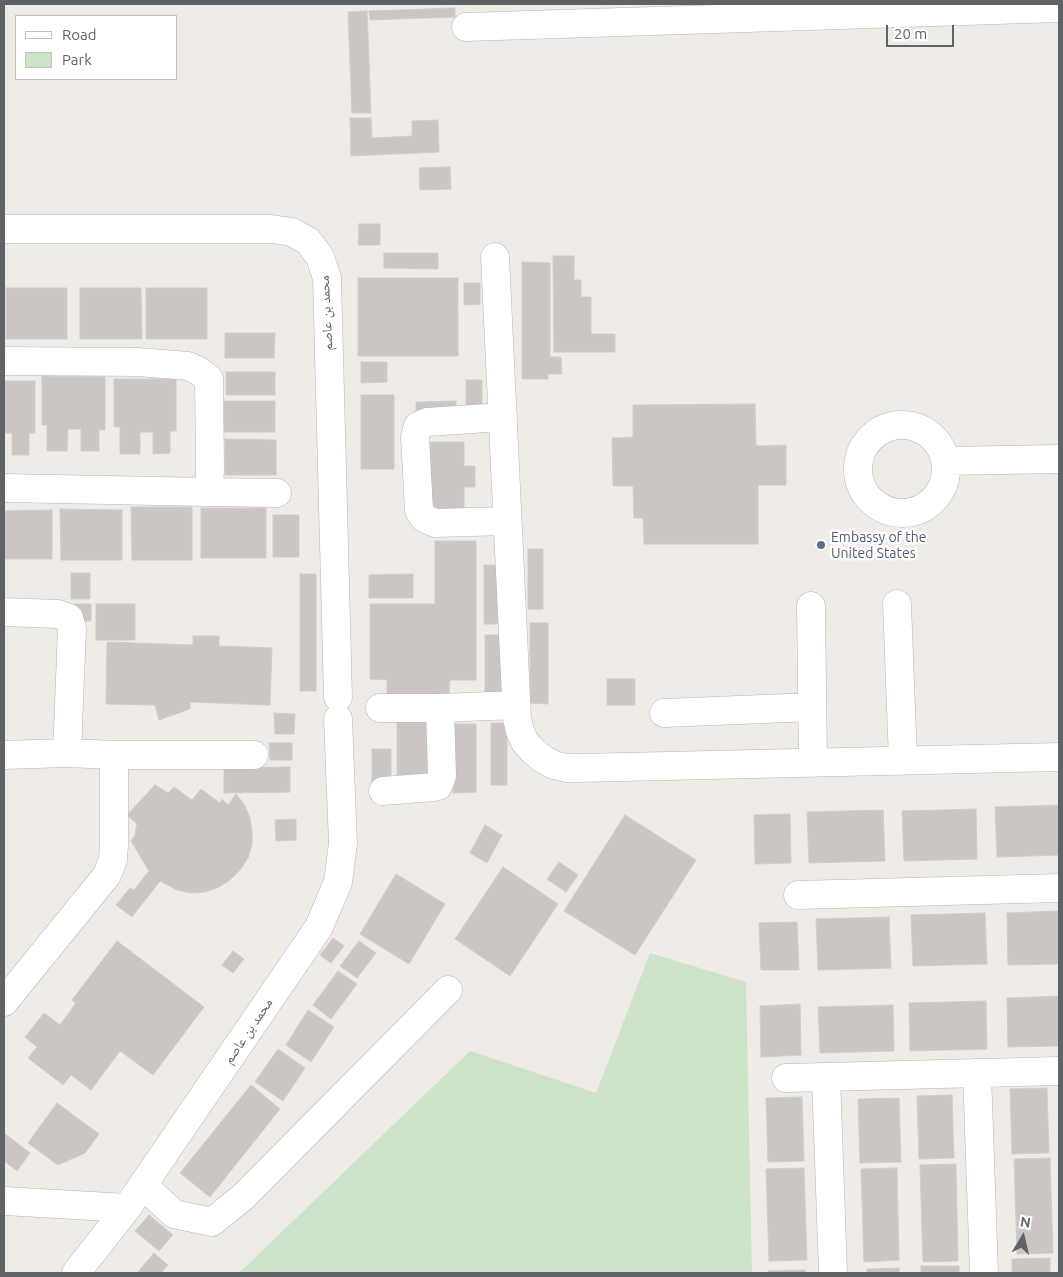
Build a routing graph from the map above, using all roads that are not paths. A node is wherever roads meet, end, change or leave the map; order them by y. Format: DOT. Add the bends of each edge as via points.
graph roads {
  1 [pos="1059,8"];
  2 [pos="599,13"];
  3 [pos="466,27"];
  4 [pos="4,229"];
  5 [pos="495,257"];
  6 [pos="4,360"];
  7 [pos="503,417"];
  8 [pos="1059,459"];
  9 [pos="946,461"];
  10 [pos="4,488"];
  11 [pos="209,492"];
  12 [pos="276,493"];
  13 [pos="508,521"];
  14 [pos="897,604"];
  15 [pos="811,606"];
  16 [pos="4,612"];
  17 [pos="516,705"];
  18 [pos="812,707"];
  19 [pos="380,708"];
  20 [pos="440,708"];
  21 [pos="664,713"];
  22 [pos="67,753"];
  23 [pos="4,755"];
  24 [pos="114,755"];
  25 [pos="254,755"];
  26 [pos="1059,758"];
  27 [pos="903,761"];
  28 [pos="813,763"];
  29 [pos="383,791"];
  30 [pos="1059,888"];
  31 [pos="798,895"];
  32 [pos="448,990"];
  33 [pos="4,1002"];
  34 [pos="1059,1071"];
  35 [pos="977,1074"];
  36 [pos="826,1077"];
  37 [pos="786,1078"];
  38 [pos="143,1186"];
  39 [pos="4,1201"];
  40 [pos="127,1208"];
  41 [pos="76,1273"];
  42 [pos="833,1273"];
  43 [pos="984,1273"];
  1 -- 2 [label="street"];
  2 -- 3 [label="street"];
  4 -- 38 [label="street, محمد بن عاصم" via="271,229 292,232 308,241 320,257 327,278 344,843 338,882 319,927"];
  5 -- 7 [label="street"];
  6 -- 11 [label="street" via="138,362 188,366 199,370 209,379"];
  7 -- 13 [label="street"];
  7 -- 13 [label="street" via="427,422 418,426 415,437 420,510 424,518 435,522"];
  8 -- 9 [label="street"];
  10 -- 11 [label="street"];
  11 -- 12 [label="street"];
  13 -- 17 [label="street"];
  14 -- 27 [label="street"];
  15 -- 18 [label="street"];
  16 -- 22 [label="street" via="58,614 69,618 72,628"];
  17 -- 20 [label="street"];
  17 -- 28 [label="street" via="525,742 543,759 566,768"];
  18 -- 21 [label="street"];
  18 -- 28 [label="street"];
  19 -- 20 [label="street"];
  20 -- 29 [label="street" via="442,776 438,786"];
  22 -- 23 [label="street"];
  22 -- 24 [label="street"];
  24 -- 25 [label="street"];
  24 -- 33 [label="street" via="114,844 113,860 107,875"];
  26 -- 27 [label="street"];
  27 -- 28 [label="street"];
  30 -- 31 [label="street"];
  32 -- 38 [label="street" via="244,1196 212,1222 174,1214"];
  34 -- 35 [label="street"];
  35 -- 36 [label="street"];
  35 -- 43 [label="street"];
  36 -- 37 [label="street"];
  36 -- 42 [label="street"];
  38 -- 40 [label="street, محمد بن عاصم"];
  39 -- 40 [label="street"];
  40 -- 41 [label="street, محمد بن عاصم"];
}
